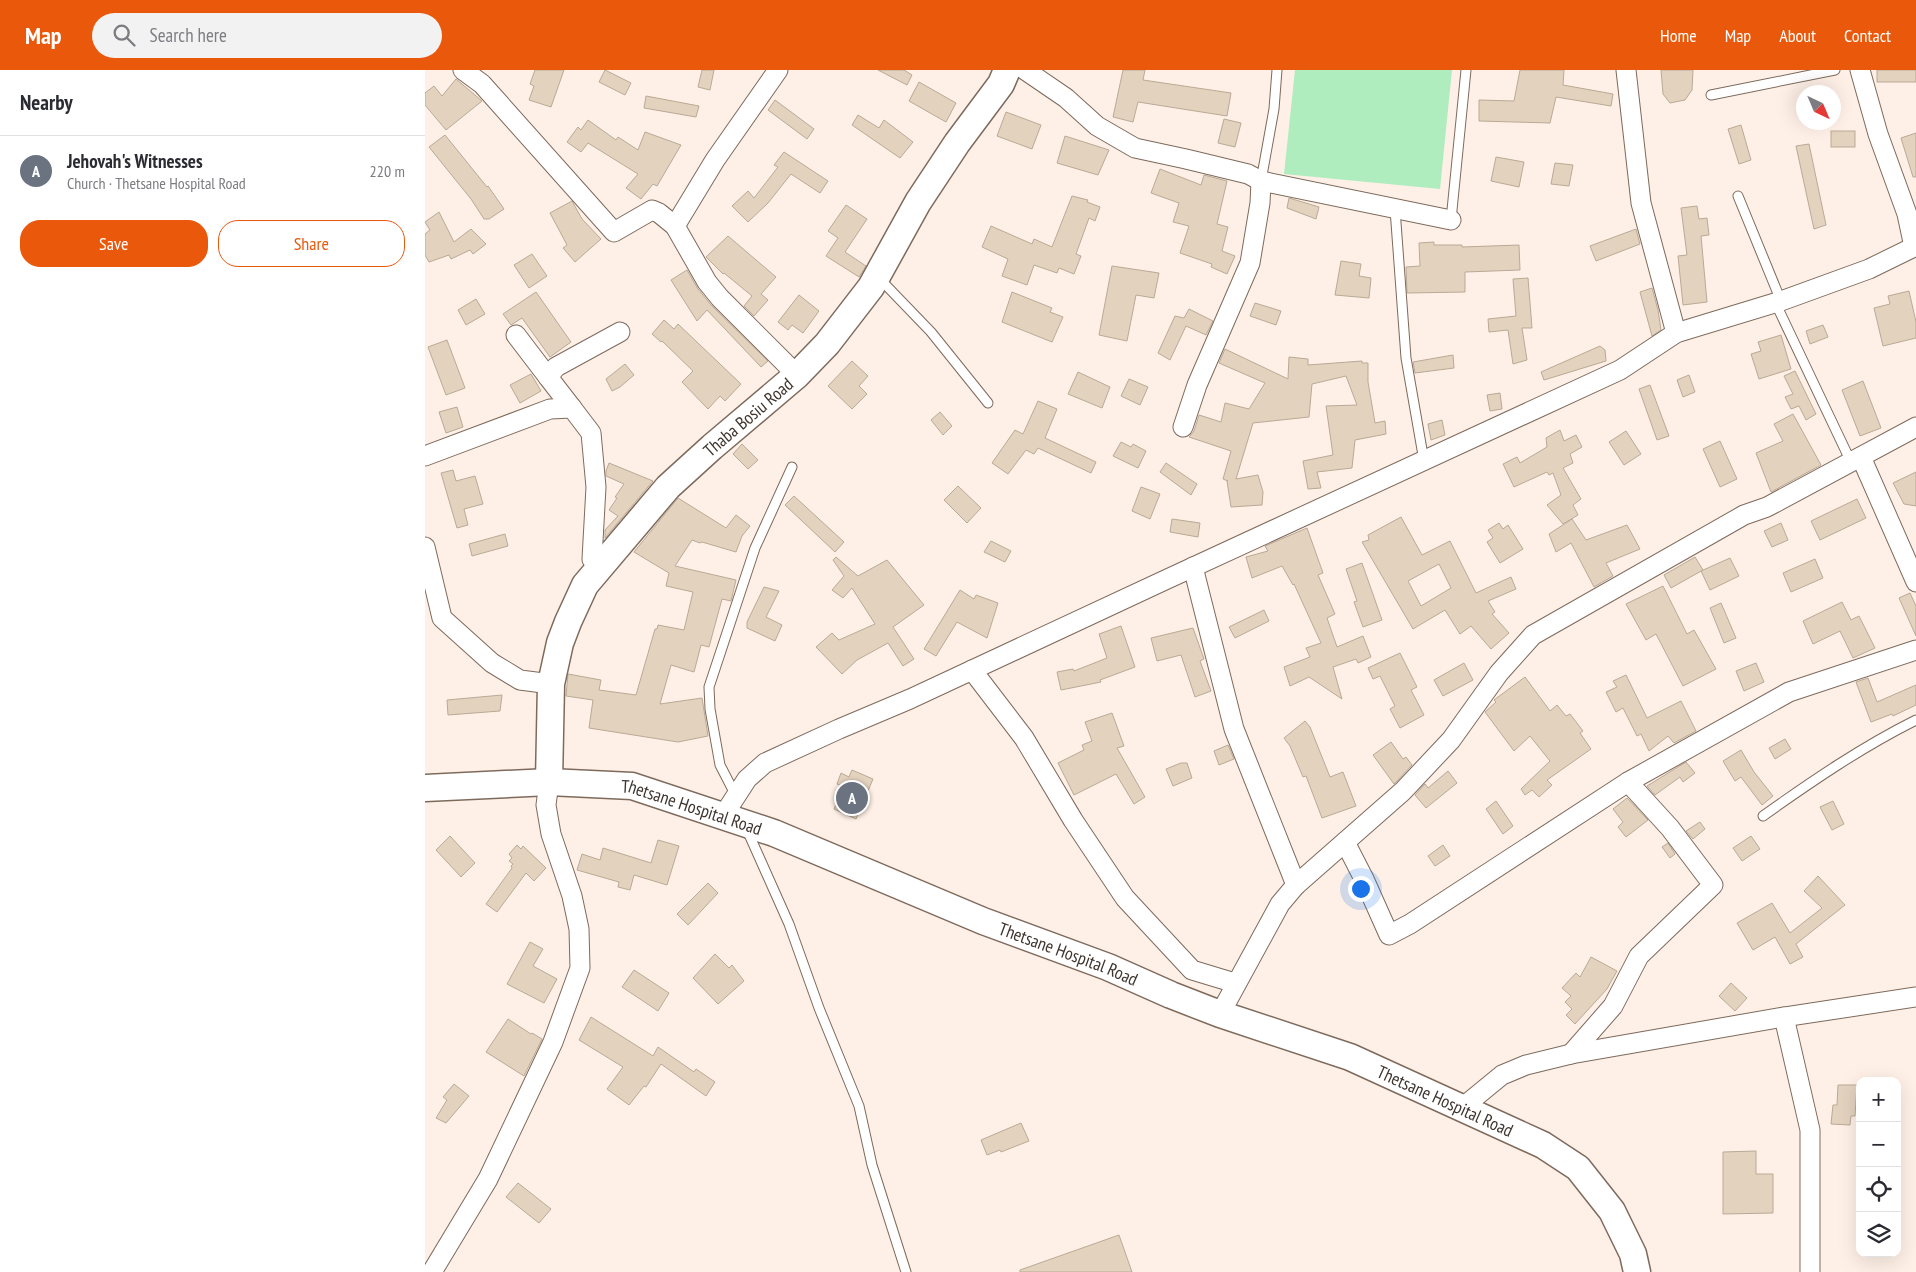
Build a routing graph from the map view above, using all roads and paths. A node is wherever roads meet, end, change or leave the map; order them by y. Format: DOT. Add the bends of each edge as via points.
graph roads {
  1 [pos="463,70"];
  2 [pos="778,70"];
  3 [pos="1007,70"];
  4 [pos="1025,70"];
  5 [pos="1277,70"];
  6 [pos="1465,70"];
  7 [pos="1626,70"];
  8 [pos="1835,70"];
  9 [pos="1860,70"];
  10 [pos="1711,95"];
  11 [pos="1261,182"];
  12 [pos="1738,196"];
  13 [pos="1395,209"];
  14 [pos="1451,220"];
  15 [pos="675,226"];
  16 [pos="1915,246"];
  17 [pos="876,275"];
  18 [pos="1778,302"];
  19 [pos="620,332"];
  20 [pos="1676,333"];
  21 [pos="517,335"];
  22 [pos="797,375"];
  23 [pos="548,377"];
  24 [pos="988,404"];
  25 [pos="572,408"];
  26 [pos="1183,427"];
  27 [pos="1916,427"];
  28 [pos="425,456"];
  29 [pos="1856,459"];
  30 [pos="1425,461"];
  31 [pos="792,467"];
  32 [pos="425,547"];
  33 [pos="601,564"];
  34 [pos="1193,567"];
  35 [pos="1916,582"];
  36 [pos="1916,650"];
  37 [pos="972,670"];
  38 [pos="551,684"];
  39 [pos="1916,720"];
  40 [pos="549,782"];
  41 [pos="1628,782"];
  42 [pos="425,788"];
  43 [pos="734,811"];
  44 [pos="1763,816"];
  45 [pos="1345,842"];
  46 [pos="1296,884"];
  47 [pos="1235,983"];
  48 [pos="1916,996"];
  49 [pos="1220,1014"];
  50 [pos="1784,1017"];
  51 [pos="1571,1054"];
  52 [pos="1463,1107"];
  53 [pos="432,1272"];
  54 [pos="906,1272"];
  55 [pos="1637,1272"];
  56 [pos="1810,1272"];
  1 -- 15 [label="street" via="483,84 615,232 652,210"];
  2 -- 15 [label="street" via="715,160"];
  3 -- 17 [label="main road, Thaba Bosiu Road" via="1001,84 923,195"];
  4 -- 11 [label="street" via="1066,98 1097,126 1135,148 1248,174"];
  5 -- 11 [label="lane" via="1274,109"];
  6 -- 14 [label="lane"];
  7 -- 20 [label="street" via="1641,203"];
  8 -- 10 [label="lane"];
  9 -- 16 [label="street"];
  11 -- 13 [label="street"];
  11 -- 26 [label="street" via="1250,263 1197,385"];
  12 -- 18 [label="lane"];
  13 -- 14 [label="street"];
  13 -- 30 [label="lane" via="1406,358"];
  15 -- 22 [label="street" via="707,282 730,310"];
  16 -- 18 [label="street" via="1869,269"];
  17 -- 22 [label="main road, Thaba Bosiu Road" via="871,287 827,344"];
  17 -- 24 [label="lane" via="931,332"];
  18 -- 20 [label="street"];
  18 -- 29 [label="lane"];
  19 -- 23 [label="street" via="556,367"];
  20 -- 30 [label="street" via="1620,370"];
  21 -- 23 [label="street"];
  22 -- 33 [label="main road, Thaba Bosiu Road" via="668,487"];
  23 -- 25 [label="street"];
  25 -- 28 [label="street" via="550,409"];
  25 -- 33 [label="street" via="591,433 596,486 592,559"];
  27 -- 29 [label="street"];
  29 -- 35 [label="street"];
  29 -- 45 [label="street" via="1767,507 1744,515 1533,636 1499,673 1451,740 1403,791"];
  30 -- 34 [label="street"];
  31 -- 43 [label="lane" via="755,548 709,687 719,765"];
  32 -- 38 [label="street" via="442,618 492,663 520,680"];
  33 -- 38 [label="main road, Thaba Bosiu Road" via="585,585 568,622"];
  34 -- 37 [label="street"];
  34 -- 46 [label="street" via="1234,729"];
  36 -- 41 [label="street" via="1789,692"];
  37 -- 43 [label="street" via="765,763 747,779"];
  37 -- 47 [label="street" via="1024,738 1125,898 1192,970"];
  38 -- 40 [label="main road, Thaba Bosiu Road"];
  39 -- 44 [label="lane" via="1876,740"];
  40 -- 42 [label="main road, Thetsane Hospital Road"];
  40 -- 43 [label="main road, Thetsane Hospital Road" via="632,786"];
  40 -- 53 [label="street" via="546,805 551,834 572,896 579,929 580,968 553,1042 488,1179"];
  41 -- 45 [label="street" via="1389,935"];
  41 -- 51 [label="street" via="1671,828 1713,885 1639,956 1613,1006"];
  43 -- 49 [label="main road, Thetsane Hospital Road" via="774,833 983,921 1108,967"];
  43 -- 54 [label="lane" via="789,924 859,1106 872,1165"];
  45 -- 46 [label="street"];
  46 -- 47 [label="street" via="1280,904"];
  47 -- 49 [label="street"];
  48 -- 50 [label="street"];
  49 -- 52 [label="main road, Thetsane Hospital Road" via="1350,1058"];
  50 -- 51 [label="street"];
  50 -- 56 [label="street" via="1810,1130"];
  51 -- 52 [label="street" via="1526,1065 1502,1075"];
  52 -- 55 [label="main road, Thetsane Hospital Road" via="1543,1145 1577,1168 1612,1211 1633,1254"];
}
